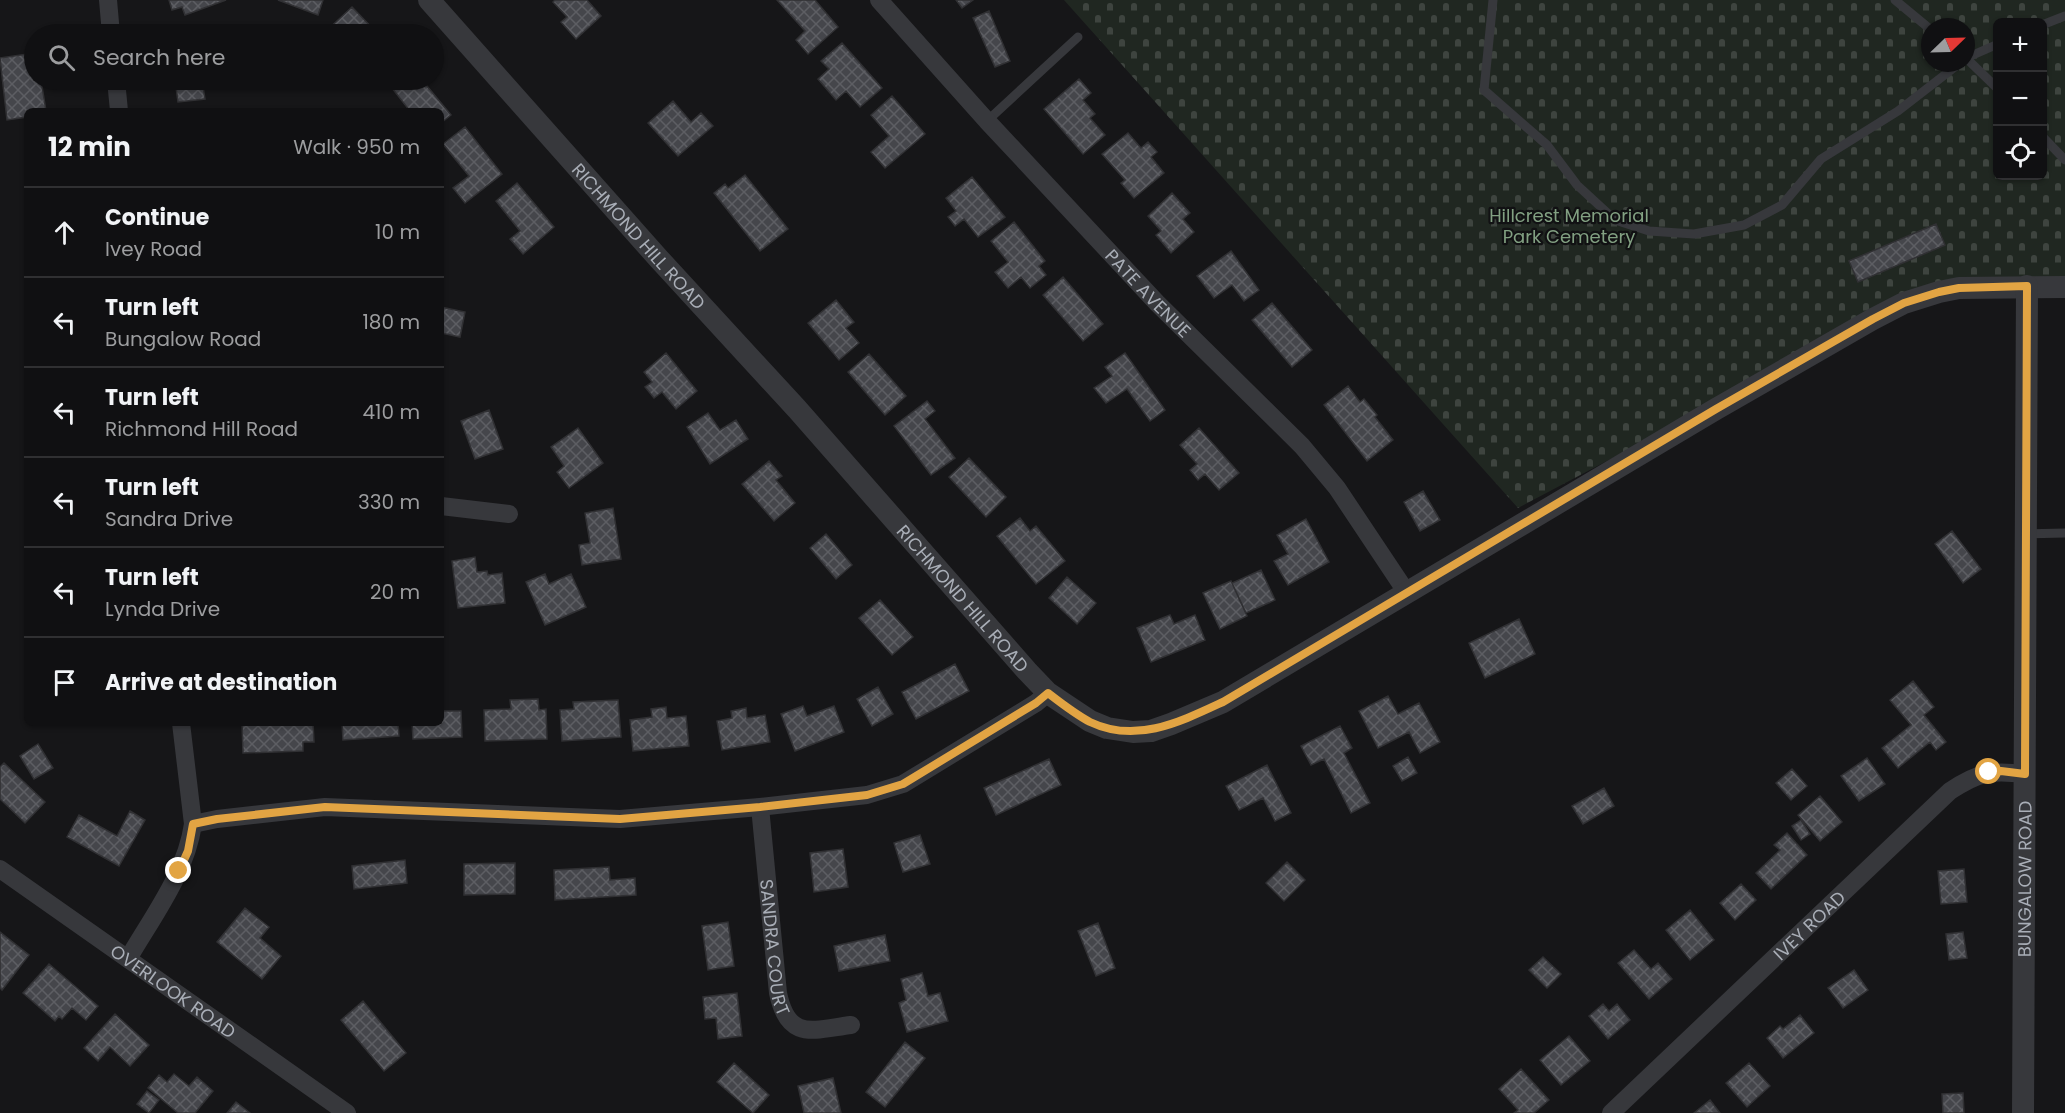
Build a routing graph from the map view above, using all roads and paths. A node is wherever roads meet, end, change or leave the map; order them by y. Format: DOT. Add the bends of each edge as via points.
graph roads {
  1 [pos="108,0"];
  2 [pos="429,0"];
  3 [pos="879,0"];
  4 [pos="1493,0"];
  5 [pos="1895,0"];
  6 [pos="2065,16"];
  7 [pos="1921,22"];
  8 [pos="2047,23"];
  9 [pos="110,24"];
  10 [pos="1078,37"];
  11 [pos="1993,46"];
  12 [pos="1975,54"];
  13 [pos="1975,67"];
  14 [pos="1948,72"];
  15 [pos="1993,84"];
  16 [pos="117,90"];
  17 [pos="119,108"];
  18 [pos="987,121"];
  19 [pos="2047,140"];
  20 [pos="2065,160"];
  21 [pos="2027,286"];
  22 [pos="2065,287"];
  23 [pos="444,506"];
  24 [pos="509,514"];
  25 [pos="2065,532"];
  26 [pos="2026,534"];
  27 [pos="1407,593"];
  28 [pos="1048,693"];
  29 [pos="181,726"];
  30 [pos="2025,774"];
  31 [pos="760,807"];
  32 [pos="193,824"];
  33 [pos="0,869"];
  34 [pos="128,959"];
  35 [pos="851,1024"];
  36 [pos="347,1113"];
  37 [pos="1611,1113"];
  38 [pos="2023,1113"];
  1 -- 9 [label="street"];
  2 -- 28 [label="street, RICHMOND HILL ROAD"];
  3 -- 18 [label="street, PATE AVENUE"];
  4 -- 14 [label="lane" via="1484,90 1547,145 1577,185 1615,220 1649,231 1694,234 1744,225 1782,205 1821,159 1898,111"];
  5 -- 7 [label="lane"];
  6 -- 8 [label="lane"];
  10 -- 18 [label="lane"];
  11 -- 12 [label="lane"];
  13 -- 15 [label="lane"];
  16 -- 17 [label="street"];
  18 -- 27 [label="street, PATE AVENUE" via="1157,303 1302,446 1337,488"];
  19 -- 20 [label="lane"];
  21 -- 22 [label="street, RICHMOND HILL ROAD"];
  21 -- 26 [label="street, BUNGALOW ROAD"];
  21 -- 27 [label="street, RICHMOND HILL ROAD" via="1959,288 1893,308"];
  23 -- 24 [label="street"];
  25 -- 26 [label="lane"];
  26 -- 30 [label="street, BUNGALOW ROAD"];
  27 -- 28 [label="street, RICHMOND HILL ROAD" via="1223,702 1151,731 1133,732 1090,722"];
  28 -- 31 [label="street" via="888,790"];
  29 -- 32 [label="street"];
  30 -- 37 [label="street, IVEY ROAD" via="1989,772 1950,791"];
  30 -- 38 [label="street, BUNGALOW ROAD"];
  31 -- 32 [label="street" via="620,819 325,807"];
  31 -- 35 [label="street, SANDRA COURT" via="778,993 784,1015 798,1028 813,1030"];
  32 -- 34 [label="street" via="179,871"];
  33 -- 34 [label="street, OVERLOOK ROAD"];
  34 -- 36 [label="street, OVERLOOK ROAD"];
}
